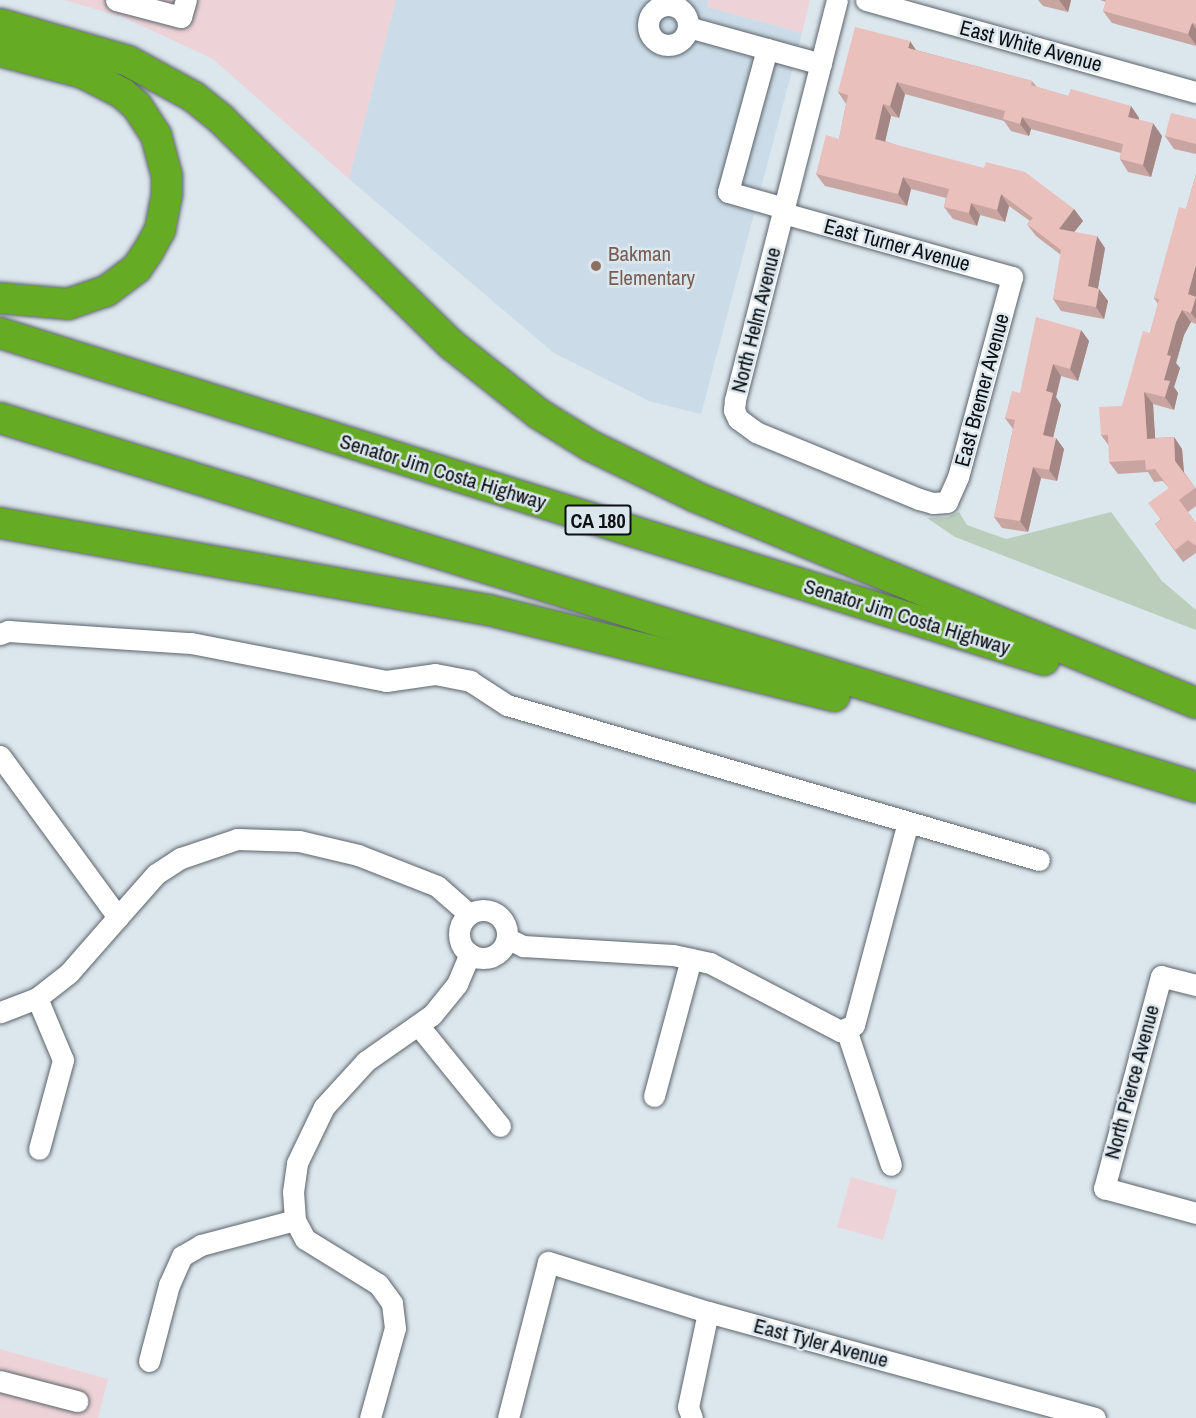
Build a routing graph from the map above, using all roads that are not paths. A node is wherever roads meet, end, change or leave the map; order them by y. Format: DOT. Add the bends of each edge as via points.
graph roads {
  1 [pos="116,0"];
  2 [pos="186,0"];
  3 [pos="837,0"];
  4 [pos="866,0"];
  5 [pos="674,3"];
  6 [pos="0,24"];
  7 [pos="688,27"];
  8 [pos="767,49"];
  9 [pos="0,51"];
  10 [pos="821,64"];
  11 [pos="1196,92"];
  12 [pos="783,210"];
  13 [pos="1012,277"];
  14 [pos="0,298"];
  15 [pos="0,333"];
  16 [pos="0,418"];
  17 [pos="947,502"];
  18 [pos="0,523"];
  19 [pos="0,634"];
  20 [pos="1196,705"];
  21 [pos="0,756"];
  22 [pos="1196,787"];
  23 [pos="908,822"];
  24 [pos="1039,860"];
  25 [pos="469,914"];
  26 [pos="118,916"];
  27 [pos="507,938"];
  28 [pos="470,954"];
  29 [pos="691,959"];
  30 [pos="1196,986"];
  31 [pos="37,998"];
  32 [pos="0,1012"];
  33 [pos="418,1025"];
  34 [pos="846,1029"];
  35 [pos="654,1096"];
  36 [pos="500,1126"];
  37 [pos="39,1149"];
  38 [pos="891,1165"];
  39 [pos="1196,1214"];
  40 [pos="295,1220"];
  41 [pos="708,1312"];
  42 [pos="149,1361"];
  43 [pos="0,1380"];
  44 [pos="77,1401"];
  45 [pos="370,1418"];
  46 [pos="508,1418"];
  47 [pos="692,1418"];
  48 [pos="1095,1418"];
  1 -- 2 [label="street" via="181,17"];
  3 -- 10 [label="street, North Helm Avenue"];
  4 -- 11 [label="street, East White Avenue"];
  5 -- 7 [label="street" via="686,14"];
  5 -- 7 [label="street" via="652,12 647,24 652,37 670,45 682,39"];
  6 -- 20 [label="highway" via="128,61 194,97 452,345 539,414 589,445 696,497"];
  7 -- 8 [label="street"];
  8 -- 10 [label="street"];
  8 -- 12 [label="street, East Turner Avenue" via="728,192"];
  9 -- 14 [label="highway" via="83,73 122,93 137,106 156,135 167,176 159,230 147,253 137,268 106,291 68,304"];
  10 -- 12 [label="street, North Helm Avenue"];
  12 -- 13 [label="street, East Turner Avenue"];
  12 -- 17 [label="street, North Helm Avenue" via="735,400 738,419 756,432 919,499"];
  13 -- 17 [label="street, East Bremer Avenue" via="958,477"];
  15 -- 20 [label="highway, Senator Jim Costa Highway / CA 180"];
  16 -- 22 [label="highway"];
  18 -- 22 [label="highway" via="489,610"];
  19 -- 23 [label="street" via="8,631 191,643 386,681 435,674 470,681 507,705"];
  21 -- 26 [label="street"];
  23 -- 24 [label="street"];
  23 -- 34 [label="street" via="854,1025"];
  25 -- 26 [label="street" via="437,886 358,855 299,841 237,839 173,863 156,874"];
  25 -- 27 [label="street" via="493,912 504,922"];
  25 -- 28 [label="street" via="459,934"];
  26 -- 31 [label="street" via="69,973"];
  27 -- 28 [label="street" via="493,956"];
  27 -- 29 [label="street" via="523,946"];
  28 -- 33 [label="street" via="457,984 432,1015"];
  29 -- 34 [label="street" via="710,963 824,1025 840,1031"];
  29 -- 35 [label="street"];
  30 -- 39 [label="street, North Pierce Avenue" via="1161,976 1104,1188"];
  31 -- 32 [label="street"];
  31 -- 37 [label="street" via="63,1060"];
  33 -- 36 [label="street"];
  33 -- 40 [label="street" via="366,1061 324,1107 297,1163"];
  34 -- 38 [label="street"];
  40 -- 42 [label="street" via="201,1245 182,1256 169,1285"];
  40 -- 45 [label="street" via="305,1239 378,1284 392,1303 395,1328"];
  41 -- 46 [label="street, East Tyler Avenue" via="548,1262"];
  41 -- 47 [label="street" via="688,1407"];
  41 -- 48 [label="street, East Tyler Avenue"];
  43 -- 44 [label="street"];
}
